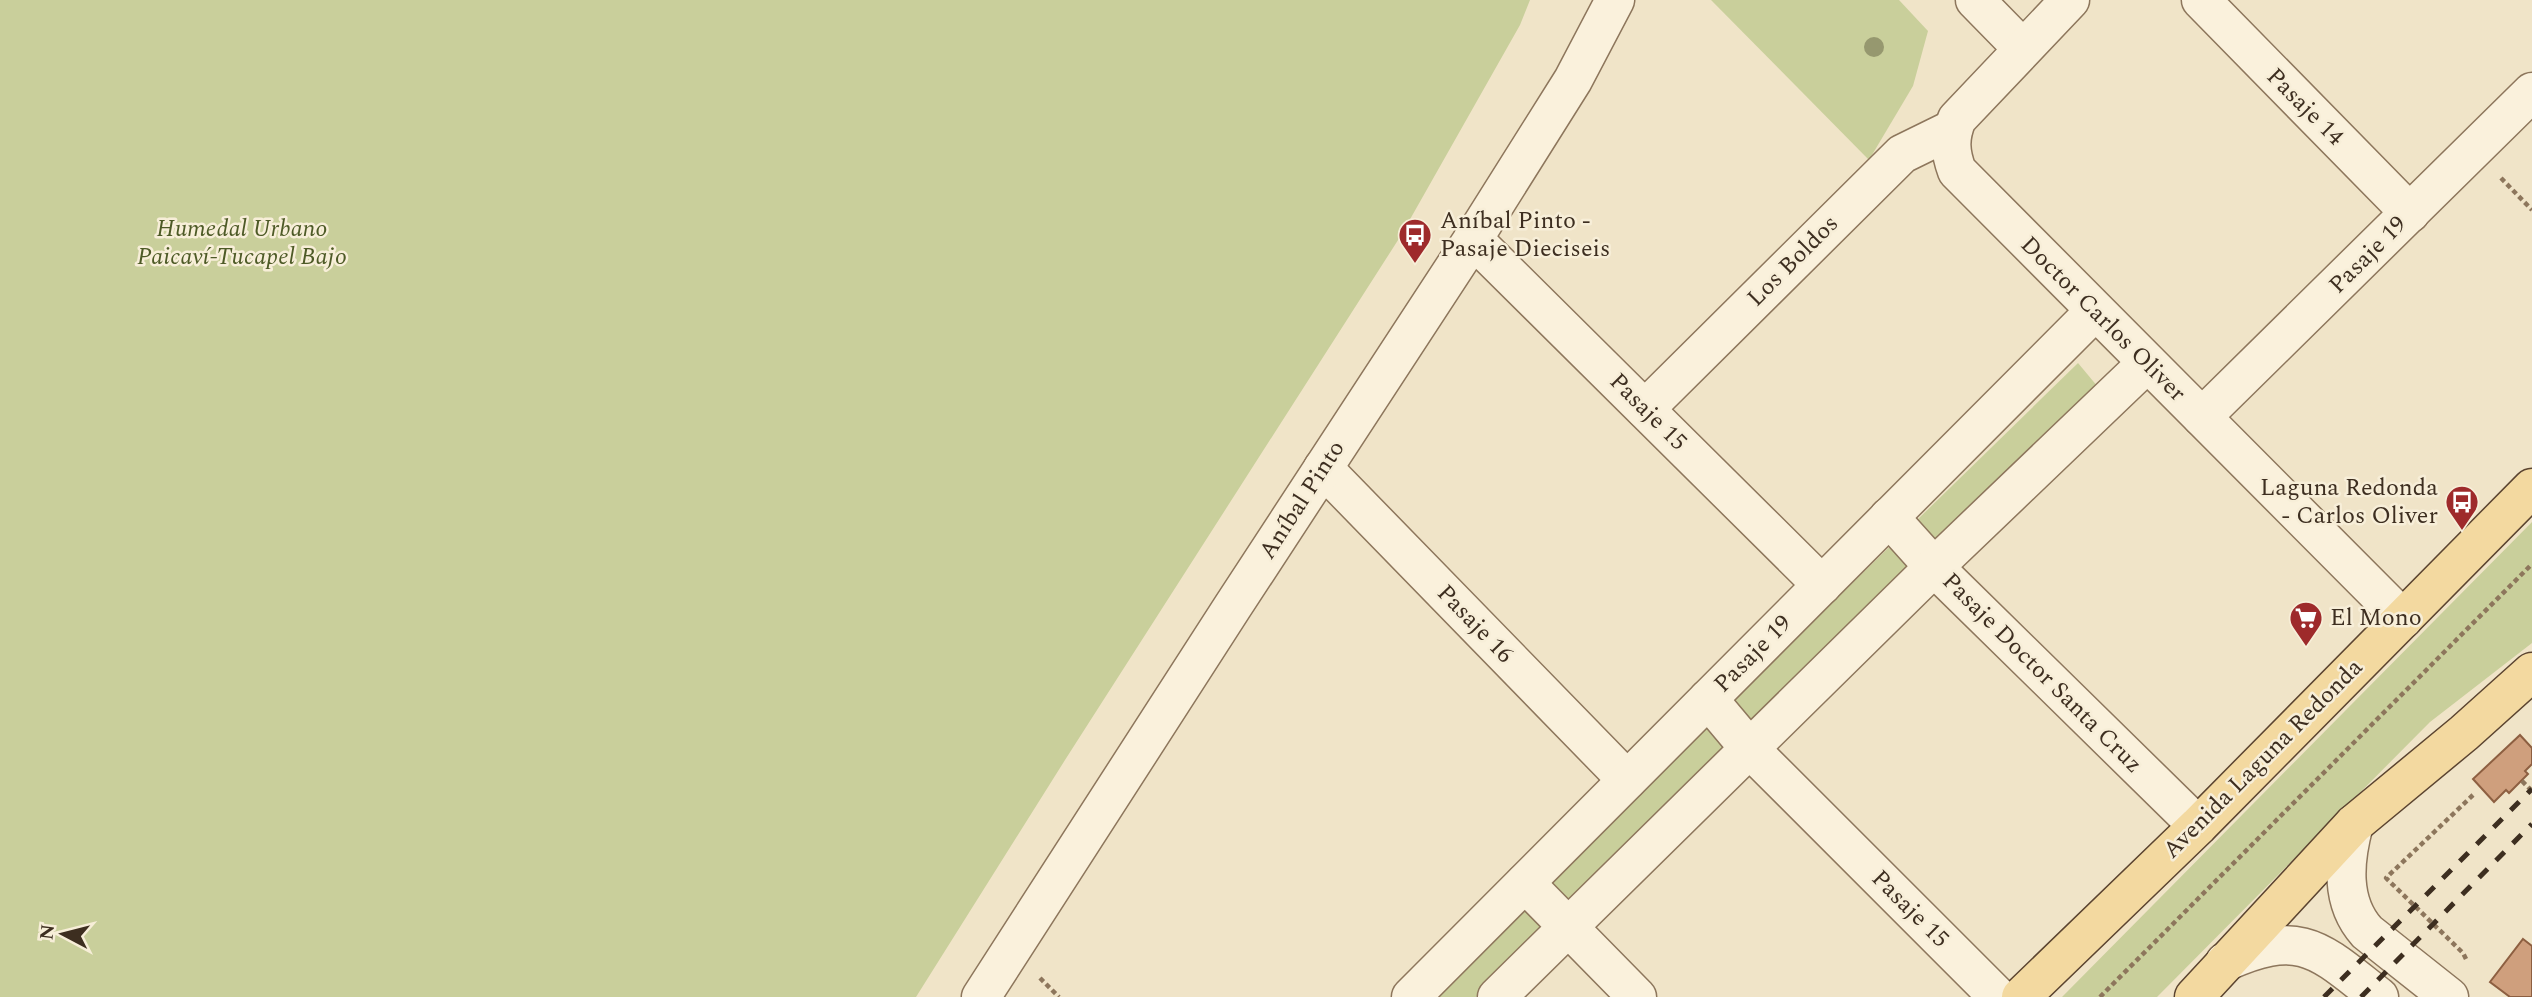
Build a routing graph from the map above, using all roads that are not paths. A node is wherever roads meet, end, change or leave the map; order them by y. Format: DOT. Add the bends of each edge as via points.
graph roads {
  1 [pos="1615,0"];
  2 [pos="1975,0"];
  3 [pos="2070,0"];
  4 [pos="2201,0"];
  5 [pos="2022,48"];
  6 [pos="2532,92"];
  7 [pos="1952,130"];
  8 [pos="2410,213"];
  9 [pos="1473,239"];
  10 [pos="2095,311"];
  11 [pos="2147,363"];
  12 [pos="1645,409"];
  13 [pos="2202,417"];
  14 [pos="1322,468"];
  15 [pos="2532,488"];
  16 [pos="1889,517"];
  17 [pos="1934,567"];
  18 [pos="1822,585"];
  19 [pos="2403,619"];
  20 [pos="2532,672"];
  21 [pos="1708,699"];
  22 [pos="1750,748"];
  23 [pos="1627,780"];
  24 [pos="2354,824"];
  25 [pos="2198,826"];
  26 [pos="1525,883"];
  27 [pos="1567,928"];
  28 [pos="2225,962"];
  29 [pos="2447,995"];
  30 [pos="981,997"];
  31 [pos="1411,997"];
  32 [pos="1497,997"];
  33 [pos="1637,997"];
  34 [pos="1998,997"];
  35 [pos="2021,997"];
  36 [pos="2194,997"];
  37 [pos="2379,997"];
  1 -- 9 [label="street, Aníbal Pinto" via="1573,80"];
  2 -- 5 [label="street"];
  3 -- 5 [label="street"];
  4 -- 8 [label="street, Pasaje 14"];
  5 -- 7 [label="street" via="1965,109"];
  6 -- 8 [label="street, Pasaje 19"];
  7 -- 10 [label="street, Doctor Carlos Oliver" via="1950,143 1957,171"];
  7 -- 12 [label="street, Los Boldos" via="1902,154"];
  8 -- 13 [label="street, Pasaje 19"];
  9 -- 12 [label="street, Pasaje 15"];
  9 -- 14 [label="street, Aníbal Pinto"];
  10 -- 11 [label="street, Doctor Carlos Oliver"];
  10 -- 16 [label="street, Pasaje 19"];
  11 -- 13 [label="street, Doctor Carlos Oliver"];
  11 -- 17 [label="street"];
  12 -- 18 [label="street, Pasaje 15"];
  13 -- 19 [label="street, Doctor Carlos Oliver"];
  14 -- 23 [label="street, Pasaje 16"];
  14 -- 30 [label="street, Aníbal Pinto"];
  15 -- 19 [label="main road, Avenida Laguna Redonda"];
  16 -- 17 [label="street, Pasaje Doctor Santa Cruz"];
  16 -- 18 [label="street, Pasaje 19"];
  17 -- 22 [label="street"];
  17 -- 25 [label="street, Pasaje Doctor Santa Cruz"];
  18 -- 21 [label="street, Pasaje 19"];
  19 -- 25 [label="main road, Avenida Laguna Redonda"];
  20 -- 24 [label="main road"];
  21 -- 22 [label="street, Pasaje 15"];
  21 -- 23 [label="street, Pasaje 19"];
  22 -- 27 [label="street"];
  22 -- 34 [label="street, Pasaje 15"];
  23 -- 26 [label="street, Pasaje 19"];
  24 -- 28 [label="main road"];
  24 -- 29 [label="street" via="2346,868 2350,907 2357,922"];
  25 -- 35 [label="main road, Avenida Laguna Redonda"];
  26 -- 27 [label="street"];
  26 -- 31 [label="street, Pasaje 19"];
  27 -- 32 [label="street"];
  27 -- 33 [label="street"];
  28 -- 36 [label="main road"];
  28 -- 37 [label="street" via="2275,946 2313,950 2350,972"];
}
